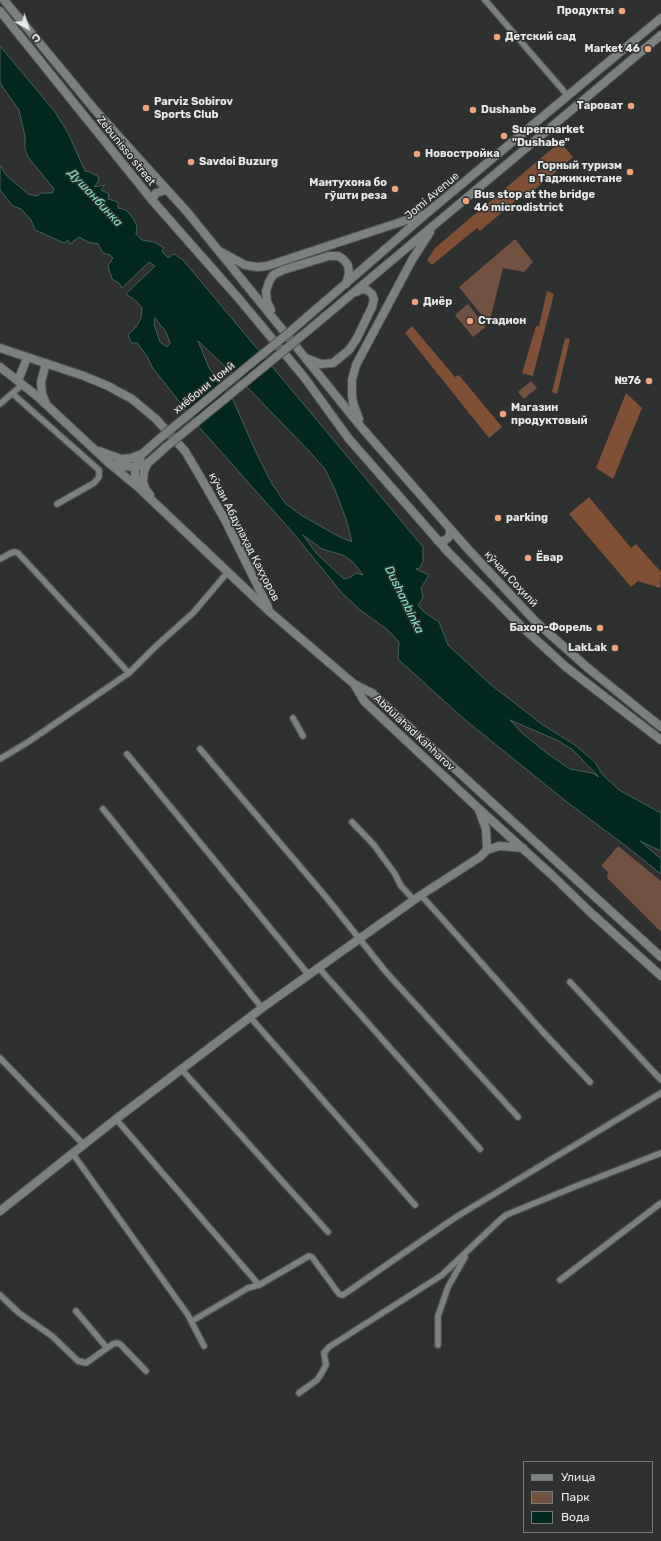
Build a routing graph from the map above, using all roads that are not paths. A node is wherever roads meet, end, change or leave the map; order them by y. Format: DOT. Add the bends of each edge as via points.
graph roads {
  1 [pos="4,0"];
  2 [pos="485,0"];
  3 [pos="0,11"];
  4 [pos="661,18"];
  5 [pos="661,36"];
  6 [pos="568,96"];
  7 [pos="166,190"];
  8 [pos="152,200"];
  9 [pos="427,213"];
  10 [pos="436,224"];
  11 [pos="216,248"];
  12 [pos="346,284"];
  13 [pos="354,292"];
  14 [pos="274,318"];
  15 [pos="292,330"];
  16 [pos="0,348"];
  17 [pos="27,358"];
  18 [pos="308,359"];
  19 [pos="46,363"];
  20 [pos="0,367"];
  21 [pos="20,383"];
  22 [pos="13,394"];
  23 [pos="0,404"];
  24 [pos="47,406"];
  25 [pos="362,428"];
  26 [pos="90,445"];
  27 [pos="142,454"];
  28 [pos="148,463"];
  29 [pos="110,464"];
  30 [pos="135,467"];
  31 [pos="139,488"];
  32 [pos="57,504"];
  33 [pos="157,505"];
  34 [pos="450,529"];
  35 [pos="438,541"];
  36 [pos="0,559"];
  37 [pos="228,573"];
  38 [pos="271,613"];
  39 [pos="129,673"];
  40 [pos="354,684"];
  41 [pos="294,718"];
  42 [pos="661,727"];
  43 [pos="303,736"];
  44 [pos="661,740"];
  45 [pos="200,749"];
  46 [pos="127,754"];
  47 [pos="0,759"];
  48 [pos="103,809"];
  49 [pos="479,809"];
  50 [pos="352,822"];
  51 [pos="523,848"];
  52 [pos="487,850"];
  53 [pos="417,897"];
  54 [pos="359,939"];
  55 [pos="661,958"];
  56 [pos="318,967"];
  57 [pos="308,974"];
  58 [pos="661,976"];
  59 [pos="570,982"];
  60 [pos="262,1008"];
  61 [pos="250,1017"];
  62 [pos="0,1058"];
  63 [pos="182,1070"];
  64 [pos="661,1080"];
  65 [pos="590,1082"];
  66 [pos="661,1093"];
  67 [pos="518,1117"];
  68 [pos="116,1119"];
  69 [pos="84,1145"];
  70 [pos="480,1149"];
  71 [pos="661,1153"];
  72 [pos="73,1154"];
  73 [pos="661,1203"];
  74 [pos="415,1205"];
  75 [pos="0,1211"];
  76 [pos="328,1232"];
  77 [pos="468,1251"];
  78 [pos="560,1280"];
  79 [pos="259,1285"];
  80 [pos="0,1295"];
  81 [pos="76,1311"];
  82 [pos="192,1321"];
  83 [pos="438,1345"];
  84 [pos="204,1346"];
  85 [pos="107,1348"];
  86 [pos="146,1371"];
  87 [pos="299,1393"];
  1 -- 7 [label="main road, Zebunisso street" via="95,110"];
  2 -- 6 [label="street"];
  3 -- 8 [label="main road, Zebunisso street"];
  4 -- 6 [label="main road, Jomi Avenue"];
  5 -- 10 [label="main road"];
  6 -- 9 [label="main road, Jomi Avenue"];
  7 -- 8 [label="main road" via="156,193"];
  7 -- 11 [label="main road, Zebunisso street"];
  8 -- 35 [label="main road, Zebunisso street" via="240,300 304,377 349,439"];
  9 -- 11 [label="main road" via="267,266 245,265"];
  9 -- 12 [label="main road, Jomi Avenue"];
  10 -- 13 [label="main road"];
  10 -- 25 [label="main road" via="412,260 356,365 352,380 353,403"];
  11 -- 14 [label="main road, Zebunisso street"];
  12 -- 14 [label="main road" via="348,265 338,256 329,256 283,270 273,276 266,291 267,302"];
  12 -- 15 [label="main road, Jomi Avenue"];
  13 -- 18 [label="main road" via="367,290 374,299 349,350 333,363 320,364"];
  13 -- 28 [label="main road, хиёбони Ҷомӣ, bridge"];
  14 -- 18 [label="main road, кӯчаи Соҳилӣ"];
  15 -- 27 [label="main road, хиёбони Ҷомӣ, bridge"];
  16 -- 17 [label="main road, кӯчаи Абдулаҳад Қаҳҳоров"];
  17 -- 19 [label="main road, кӯчаи Абдулаҳад Қаҳҳоров"];
  17 -- 21 [label="main road"];
  18 -- 25 [label="main road, кӯчаи Соҳилӣ"];
  19 -- 24 [label="main road" via="41,382"];
  19 -- 38 [label="main road, кӯчаи Абдулаҳад Қаҳҳоров" via="108,386 132,399 156,419 185,451 225,520"];
  20 -- 21 [label="main road, кӯчаи Абдулаҳад Қаҳҳоров"];
  21 -- 22 [label="street"];
  21 -- 24 [label="main road, кӯчаи Абдулаҳад Қаҳҳоров"];
  22 -- 23 [label="street"];
  22 -- 32 [label="street" via="99,470 99,477 94,483"];
  24 -- 26 [label="main road, кӯчаи Абдулаҳад Қаҳҳоров"];
  25 -- 34 [label="main road, кӯчаи Соҳилӣ"];
  26 -- 27 [label="main road" via="121,459"];
  26 -- 29 [label="main road, кӯчаи Абдулаҳад Қаҳҳоров"];
  27 -- 30 [label="main road, хиёбони Ҷомӣ"];
  28 -- 30 [label="main road, хиёбони Ҷомӣ"];
  28 -- 33 [label="main road" via="144,472 144,482 146,490"];
  29 -- 30 [label="main road, хиёбони Ҷомӣ"];
  29 -- 31 [label="main road, кӯчаи Абдулаҳад Қаҳҳоров"];
  30 -- 31 [label="main road"];
  31 -- 33 [label="main road, кӯчаи Абдулаҳад Қаҳҳоров"];
  33 -- 37 [label="main road, кӯчаи Абдулаҳад Қаҳҳоров"];
  34 -- 35 [label="main road" via="448,538"];
  34 -- 42 [label="main road, кӯчаи Соҳилӣ" via="536,622"];
  35 -- 44 [label="main road, Zebunisso street" via="483,589 566,667"];
  36 -- 39 [label="street" via="11,553 18,553"];
  37 -- 38 [label="main road, кӯчаи Абдулаҳад Қаҳҳоров"];
  37 -- 39 [label="street" via="192,614"];
  38 -- 40 [label="main road, кӯчаи Абдулаҳад Қаҳҳоров"];
  39 -- 47 [label="street"];
  40 -- 49 [label="main road, Abdulahad Kahharov" via="364,701"];
  40 -- 55 [label="main road, Abdulahad Kahharov" via="372,693"];
  41 -- 43 [label="street"];
  45 -- 54 [label="street"];
  46 -- 57 [label="street"];
  48 -- 60 [label="street"];
  49 -- 51 [label="main road, Abdulahad Kahharov"];
  49 -- 52 [label="main road" via="486,829"];
  50 -- 53 [label="street" via="374,845 401,886"];
  51 -- 52 [label="main road" via="499,846"];
  51 -- 58 [label="main road, Abdulahad Kahharov"];
  52 -- 53 [label="main road"];
  53 -- 54 [label="main road"];
  53 -- 65 [label="street"];
  54 -- 56 [label="main road"];
  54 -- 67 [label="street"];
  56 -- 57 [label="main road"];
  56 -- 70 [label="street"];
  57 -- 60 [label="main road"];
  59 -- 64 [label="street"];
  60 -- 61 [label="main road"];
  61 -- 63 [label="main road"];
  61 -- 74 [label="street"];
  62 -- 69 [label="street"];
  63 -- 68 [label="main road"];
  63 -- 76 [label="street"];
  66 -- 79 [label="street" via="456,1217 343,1294 339,1294 311,1256"];
  68 -- 69 [label="main road"];
  68 -- 79 [label="street"];
  69 -- 72 [label="main road"];
  71 -- 77 [label="street" via="506,1215"];
  72 -- 75 [label="main road"];
  72 -- 82 [label="street"];
  73 -- 78 [label="street"];
  77 -- 83 [label="street" via="448,1286 438,1316"];
  77 -- 87 [label="street" via="442,1275 329,1346 324,1353 326,1365 321,1374"];
  79 -- 82 [label="street" via="248,1288"];
  80 -- 85 [label="street" via="19,1313 52,1336 78,1361 86,1363"];
  81 -- 85 [label="street"];
  82 -- 84 [label="street"];
  85 -- 86 [label="street" via="113,1344 120,1344"];
}
